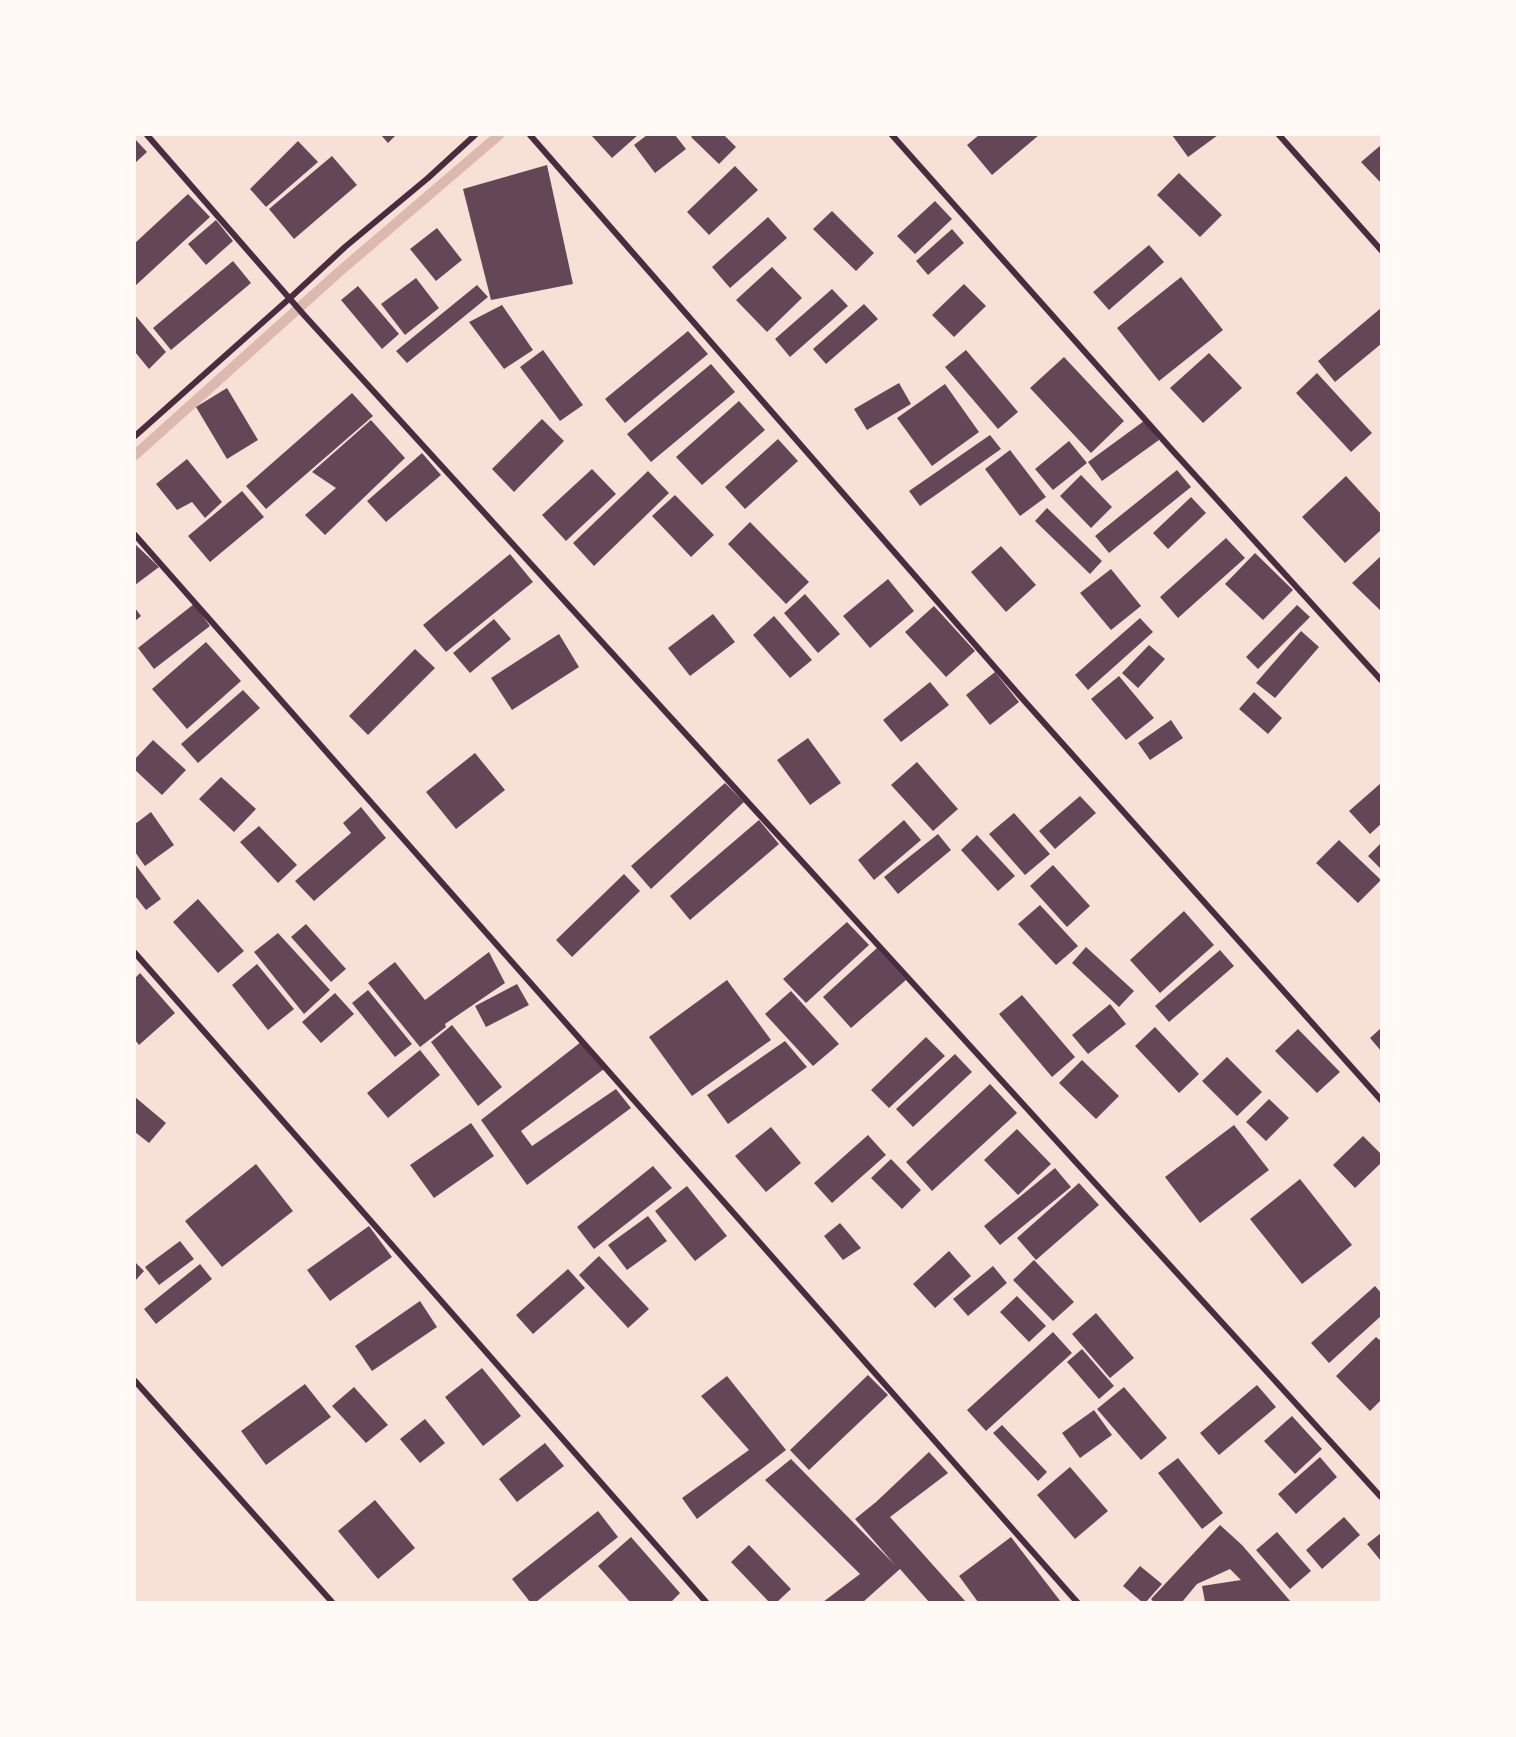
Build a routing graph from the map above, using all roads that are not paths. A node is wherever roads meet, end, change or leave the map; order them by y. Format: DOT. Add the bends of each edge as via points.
graph roads {
  1 [pos="147,135"];
  2 [pos="475,135"];
  3 [pos="530,135"];
  4 [pos="892,135"];
  5 [pos="1279,135"];
  6 [pos="1381,250"];
  7 [pos="290,298"];
  8 [pos="135,436"];
  9 [pos="135,535"];
  10 [pos="1381,680"];
  11 [pos="135,953"];
  12 [pos="1381,1100"];
  13 [pos="135,1380"];
  14 [pos="1381,1497"];
  15 [pos="332,1602"];
  16 [pos="706,1602"];
  17 [pos="1077,1602"];
  1 -- 7 [label="street"];
  2 -- 7 [label="street"];
  3 -- 12 [label="street" via="1012,687"];
  4 -- 10 [label="street"];
  5 -- 6 [label="street"];
  7 -- 8 [label="street"];
  7 -- 14 [label="street"];
  9 -- 17 [label="street"];
  11 -- 16 [label="street"];
  13 -- 15 [label="street"];
}
